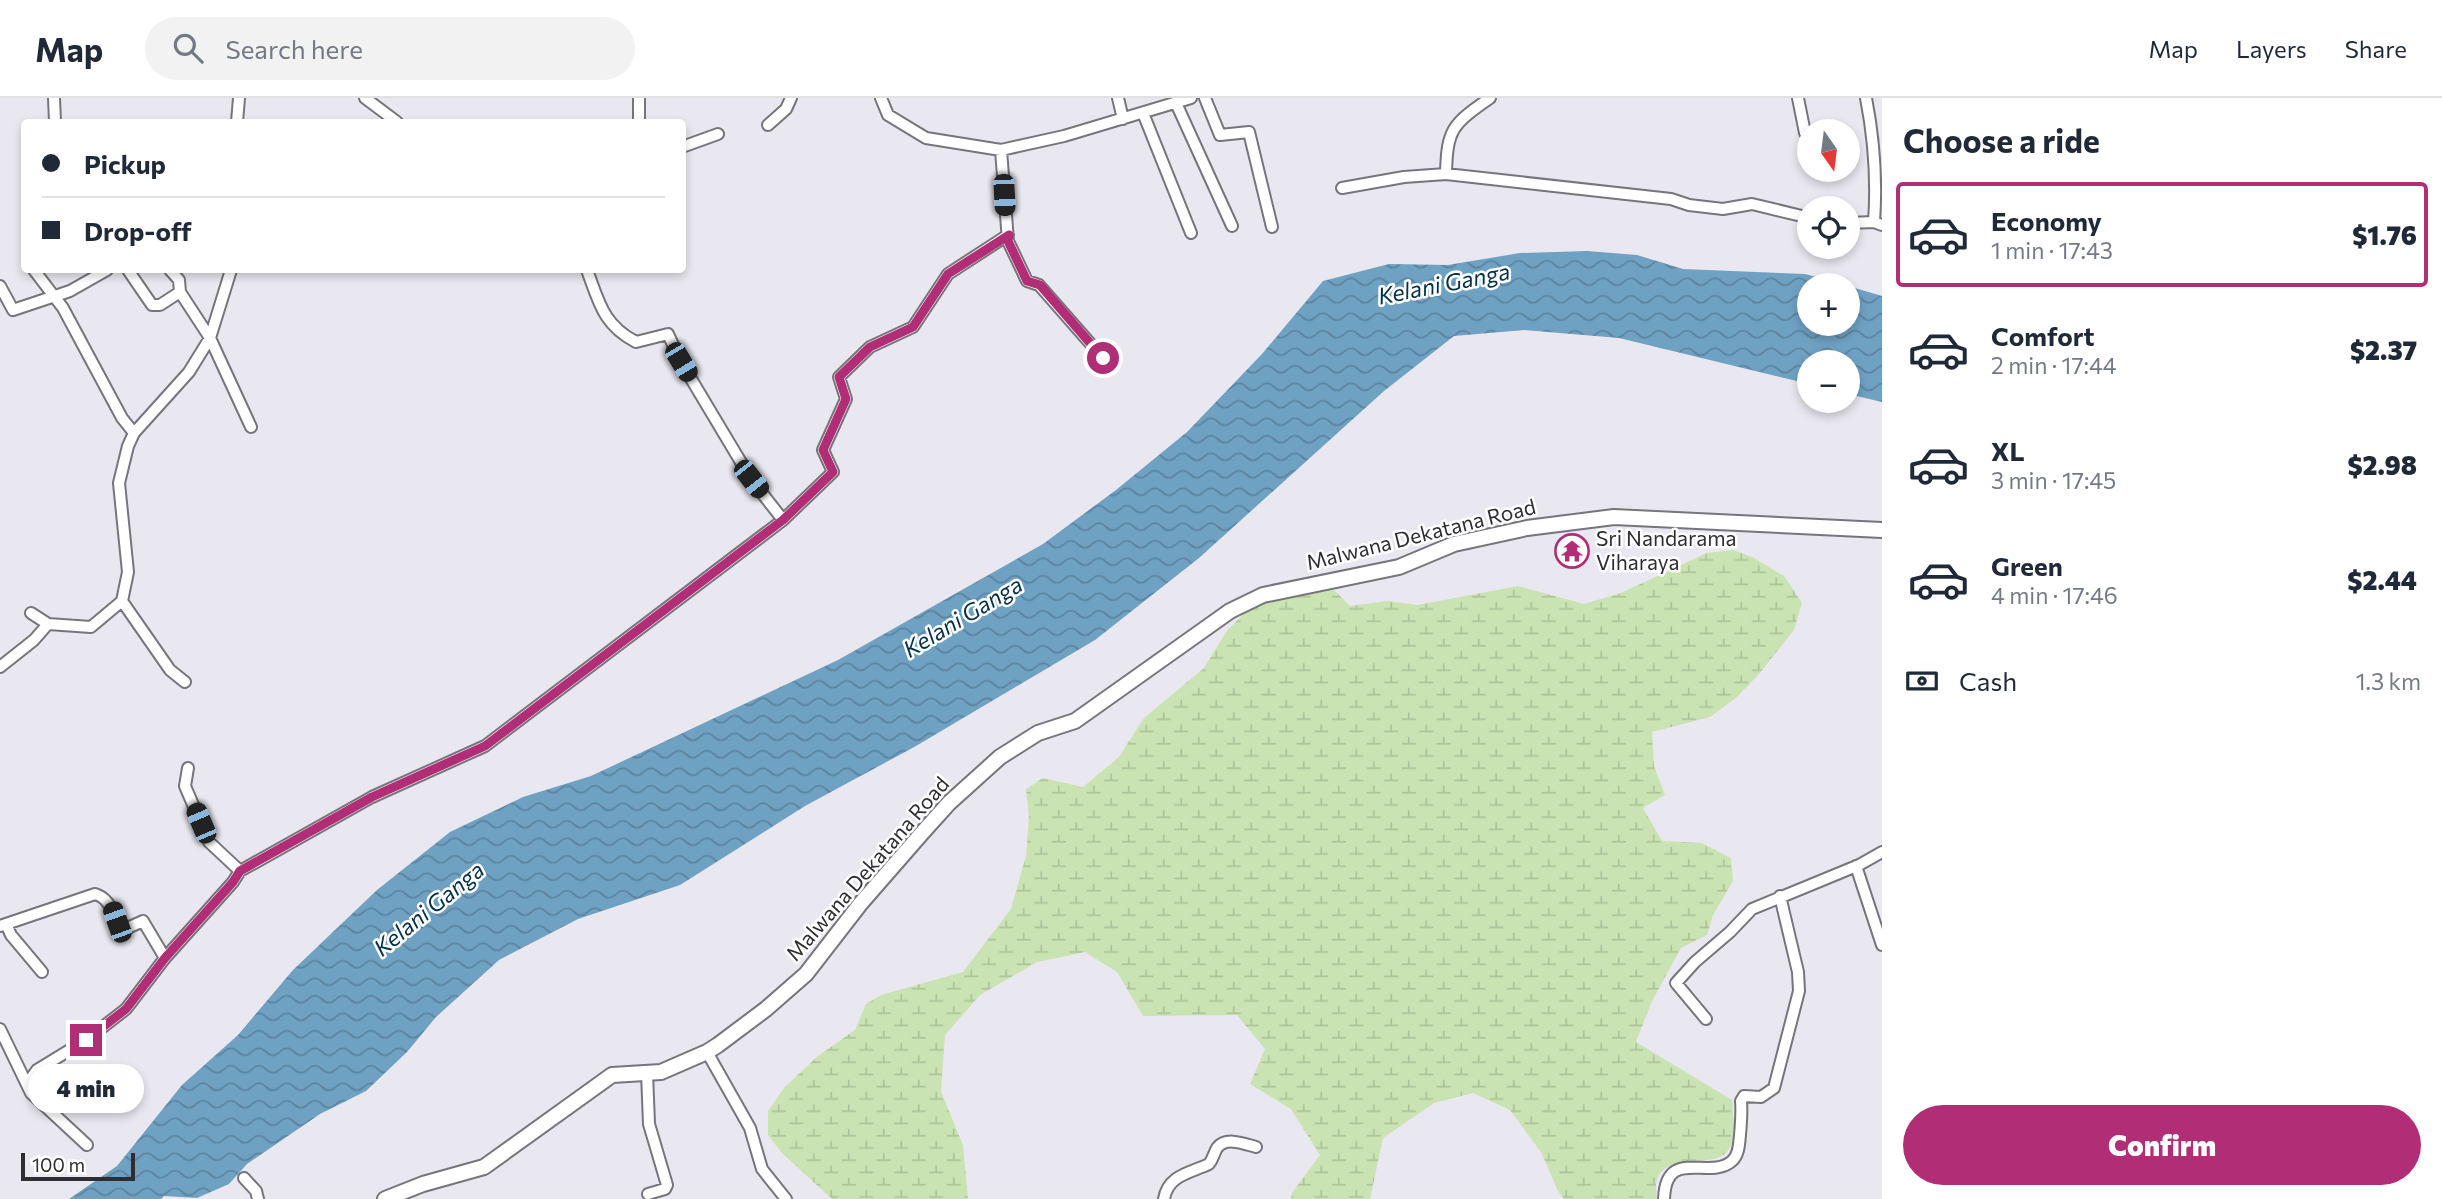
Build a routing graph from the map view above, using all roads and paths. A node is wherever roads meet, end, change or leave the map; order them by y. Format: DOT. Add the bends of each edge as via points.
graph roads {
  1 [pos="54,98"];
  2 [pos="239,98"];
  3 [pos="365,98"];
  4 [pos="639,98"];
  5 [pos="791,98"];
  6 [pos="881,98"];
  7 [pos="1118,98"];
  8 [pos="1191,98"];
  9 [pos="1205,98"];
  10 [pos="1490,98"];
  11 [pos="1798,98"];
  12 [pos="1866,98"];
  13 [pos="1176,103"];
  14 [pos="1143,113"];
  15 [pos="55,119"];
  16 [pos="237,119"];
  17 [pos="393,119"];
  18 [pos="639,119"];
  19 [pos="1122,119"];
  20 [pos="1802,119"];
  21 [pos="768,125"];
  22 [pos="718,134"];
  23 [pos="686,146"];
  24 [pos="1001,150"];
  25 [pos="1447,174"];
  26 [pos="1879,184"];
  27 [pos="1342,188"];
  28 [pos="1797,215"];
  29 [pos="1860,223"];
  30 [pos="1878,223"];
  31 [pos="1232,226"];
  32 [pos="1272,227"];
  33 [pos="1191,233"];
  34 [pos="1009,235"];
  35 [pos="36,273"];
  36 [pos="101,273"];
  37 [pos="130,273"];
  38 [pos="172,273"];
  39 [pos="230,273"];
  40 [pos="588,273"];
  41 [pos="0,286"];
  42 [pos="180,292"];
  43 [pos="55,297"];
  44 [pos="210,338"];
  45 [pos="1103,358"];
  46 [pos="251,427"];
  47 [pos="134,433"];
  48 [pos="783,520"];
  49 [pos="1882,530"];
  50 [pos="122,601"];
  51 [pos="31,613"];
  52 [pos="47,624"];
  53 [pos="0,667"];
  54 [pos="185,682"];
  55 [pos="188,768"];
  56 [pos="1882,852"];
  57 [pos="1856,866"];
  58 [pos="240,871"];
  59 [pos="1780,896"];
  60 [pos="3,925"];
  61 [pos="1882,945"];
  62 [pos="165,958"];
  63 [pos="42,972"];
  64 [pos="1706,1019"];
  65 [pos="0,1029"];
  66 [pos="707,1052"];
  67 [pos="647,1073"];
  68 [pos="27,1084"];
  69 [pos="87,1145"];
  70 [pos="1256,1147"];
  71 [pos="244,1178"];
  72 [pos="648,1194"];
  73 [pos="258,1199"];
  74 [pos="385,1199"];
  75 [pos="786,1199"];
  76 [pos="1164,1199"];
  77 [pos="1664,1199"];
  1 -- 15 [label="street"];
  2 -- 16 [label="street"];
  3 -- 17 [label="street"];
  4 -- 18 [label="street"];
  5 -- 21 [label="street"];
  6 -- 24 [label="street" via="888,115 926,138"];
  7 -- 19 [label="street"];
  8 -- 13 [label="street"];
  9 -- 32 [label="street" via="1220,135 1249,132"];
  10 -- 25 [label="street" via="1455,125 1447,145"];
  11 -- 20 [label="street"];
  12 -- 26 [label="street"];
  13 -- 14 [label="street"];
  13 -- 31 [label="street"];
  14 -- 19 [label="street"];
  14 -- 33 [label="street"];
  19 -- 24 [label="street"];
  22 -- 23 [label="street"];
  24 -- 34 [label="street"];
  25 -- 27 [label="street"];
  25 -- 28 [label="street" via="1723,209 1752,204"];
  26 -- 30 [label="street"];
  29 -- 30 [label="street"];
  34 -- 45 [label="street" via="1027,281 1040,285"];
  34 -- 48 [label="street" via="948,274 913,327 870,347 839,377 846,399 823,450 833,472"];
  35 -- 43 [label="street"];
  36 -- 43 [label="street"];
  37 -- 42 [label="street" via="152,305"];
  38 -- 42 [label="street"];
  39 -- 44 [label="street"];
  40 -- 48 [label="street" via="603,314 621,334 636,342 668,334 751,479"];
  41 -- 43 [label="street" via="13,310"];
  42 -- 44 [label="street"];
  43 -- 47 [label="street"];
  44 -- 46 [label="street"];
  44 -- 47 [label="street" via="189,372"];
  47 -- 50 [label="street" via="119,483 128,572"];
  48 -- 58 [label="street" via="485,746 372,797"];
  49 -- 66 [label="main road, Malwana Dekatana Road" via="1614,517 1454,544 1399,567 1263,595 1230,611 1074,721 1038,733 1000,757 922,832 806,974"];
  50 -- 52 [label="street" via="91,626"];
  50 -- 54 [label="street" via="170,670"];
  51 -- 52 [label="street"];
  52 -- 53 [label="street"];
  55 -- 58 [label="street" via="185,786 209,842"];
  56 -- 57 [label="street"];
  57 -- 59 [label="street"];
  57 -- 61 [label="street"];
  58 -- 62 [label="street"];
  59 -- 64 [label="street" via="1752,909 1676,983"];
  59 -- 77 [label="street" via="1799,991 1774,1088 1761,1097 1744,1096 1741,1101 1738,1151 1731,1162 1672,1173 1664,1185"];
  60 -- 62 [label="street" via="95,894 103,896 123,930 144,922"];
  60 -- 63 [label="street"];
  62 -- 68 [label="street" via="126,1009 37,1070"];
  65 -- 68 [label="street"];
  66 -- 67 [label="main road, Malwana Dekatana Road" via="661,1072"];
  66 -- 75 [label="street" via="750,1128 762,1169"];
  67 -- 72 [label="street" via="649,1124 667,1185"];
  67 -- 74 [label="main road, Malwana Dekatana Road" via="616,1073 607,1078 484,1167"];
  68 -- 69 [label="street"];
  70 -- 76 [label="street" via="1237,1142 1218,1146 1209,1164 1173,1180"];
  71 -- 73 [label="street"];
}
